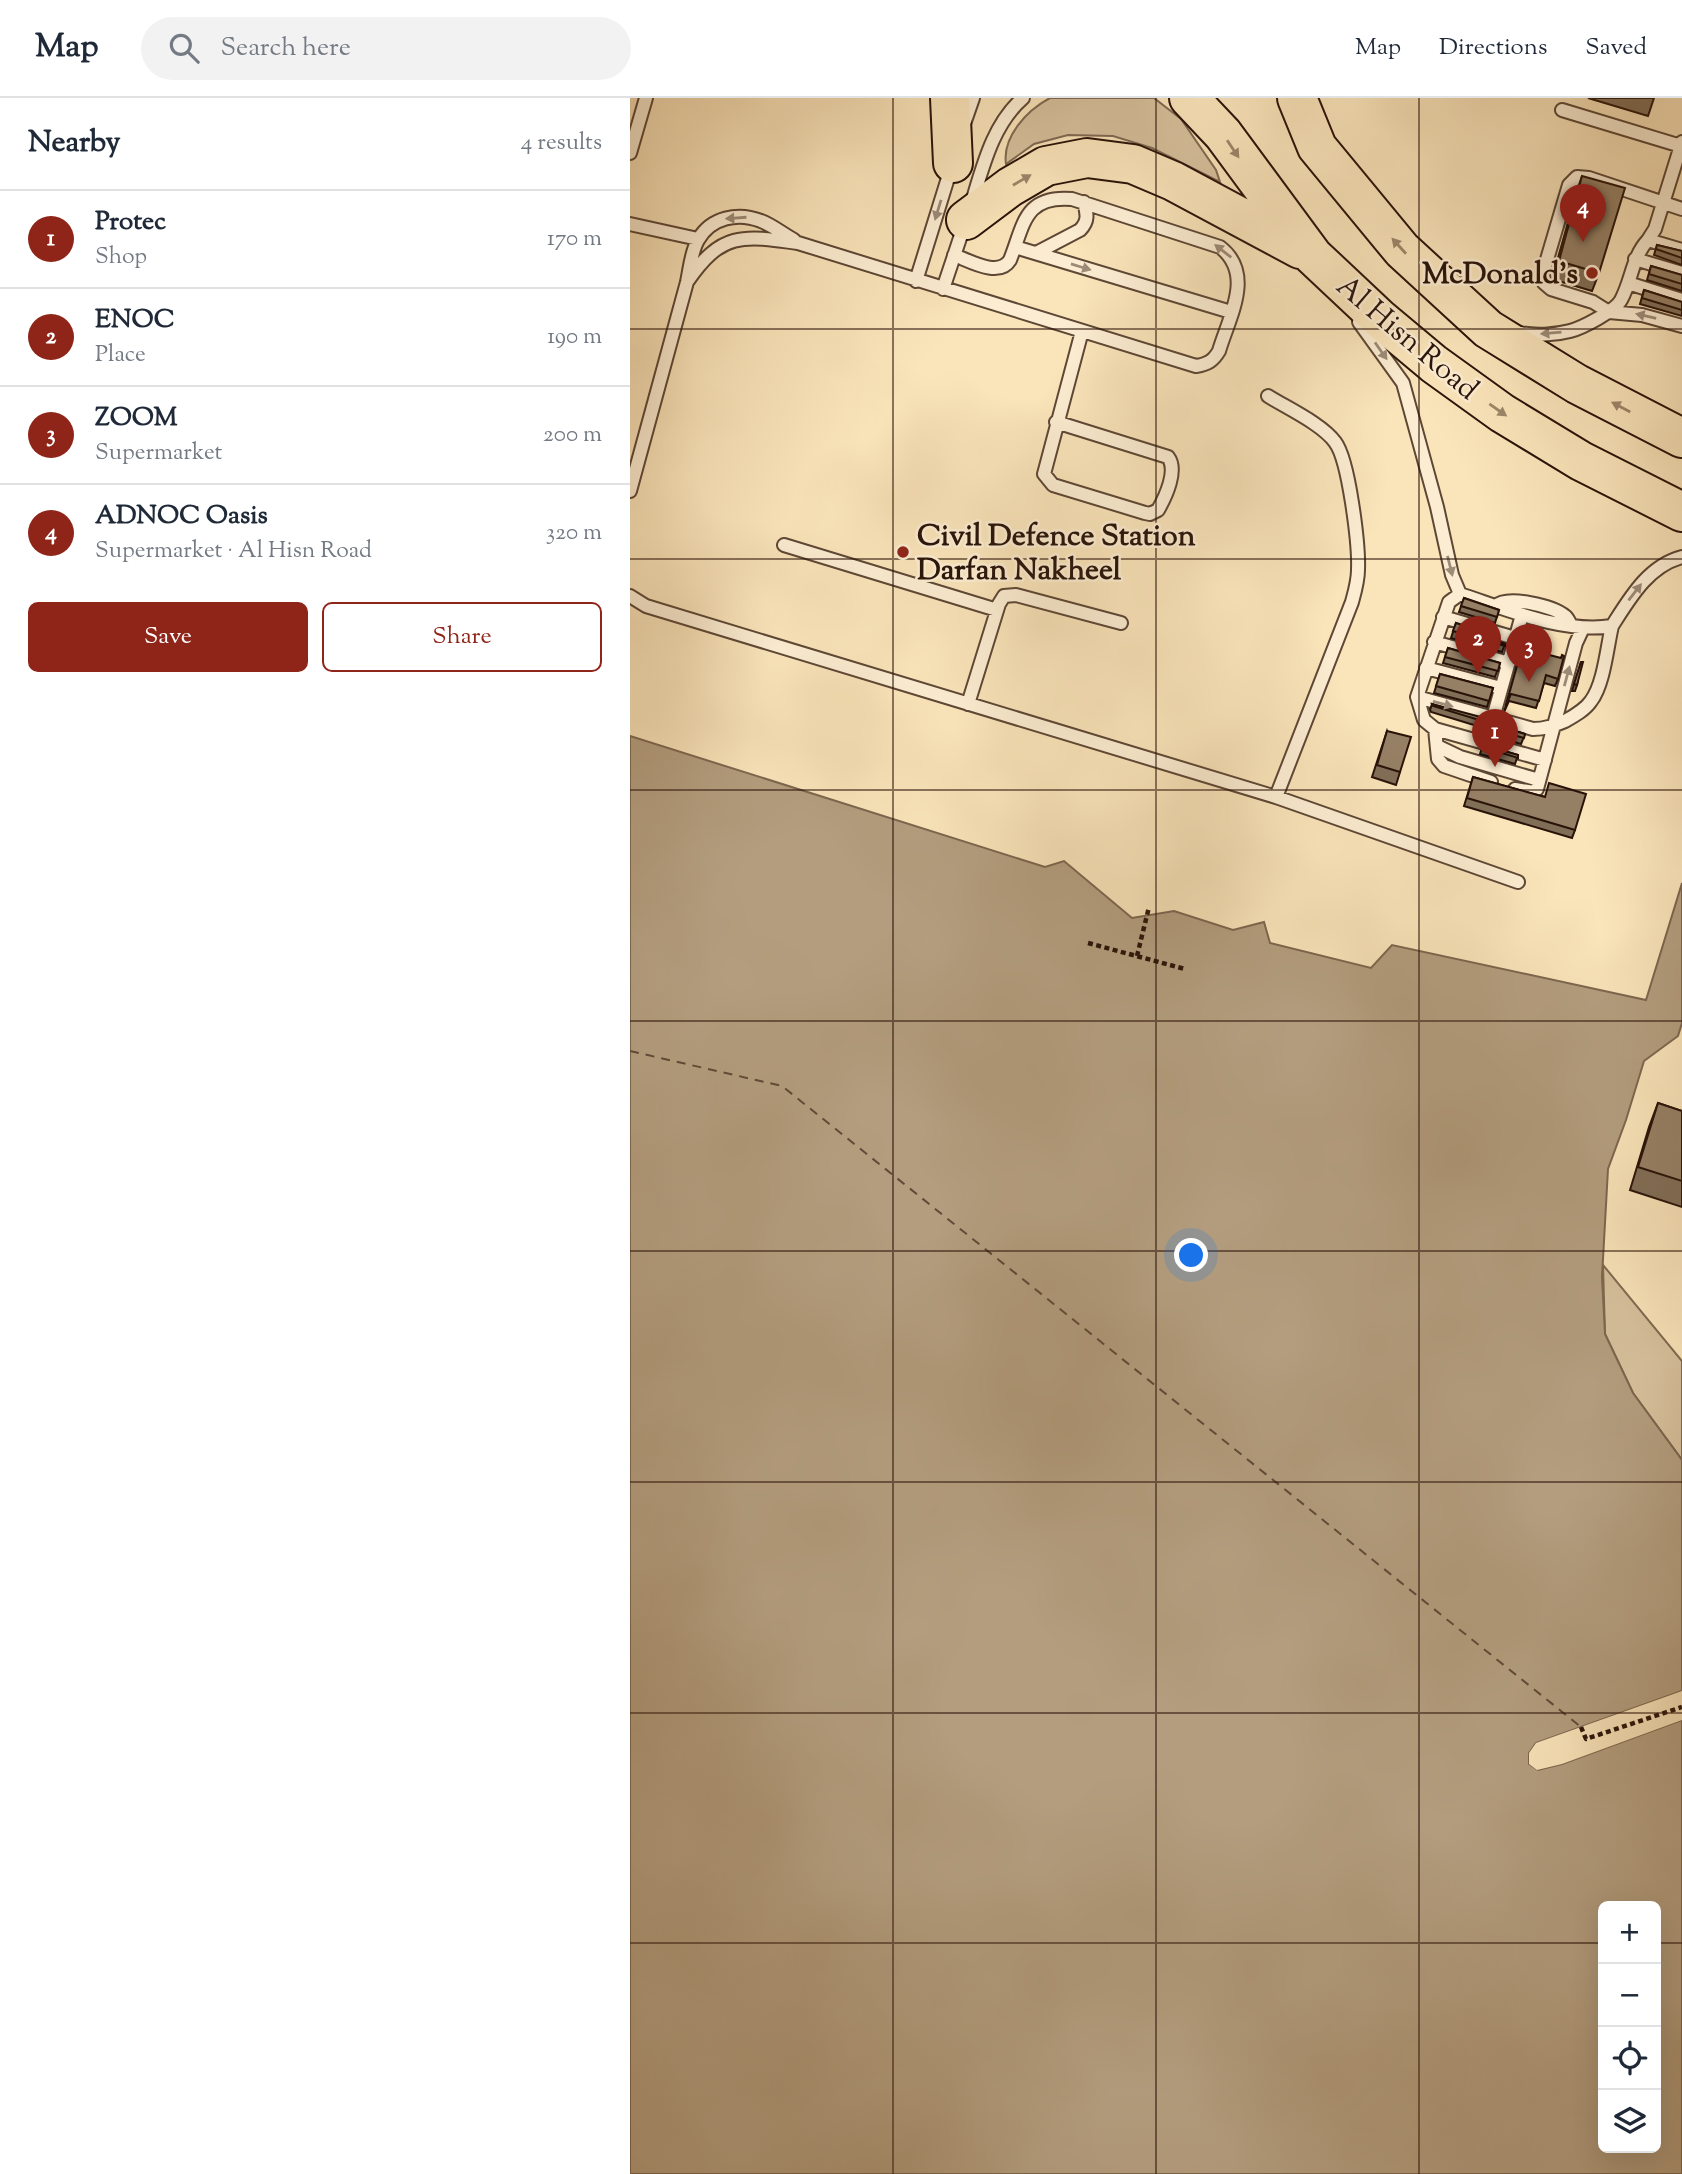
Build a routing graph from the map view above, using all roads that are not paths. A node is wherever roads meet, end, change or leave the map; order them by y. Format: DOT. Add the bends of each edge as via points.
graph roads {
  1 [pos="950,98"];
  2 [pos="973,98"];
  3 [pos="1023,98"];
  4 [pos="1189,98"];
  5 [pos="1297,98"];
  6 [pos="640,105"];
  7 [pos="1562,110"];
  8 [pos="1681,144"];
  9 [pos="630,153"];
  10 [pos="953,163"];
  11 [pos="1084,202"];
  12 [pos="1662,202"];
  13 [pos="1682,209"];
  14 [pos="966,220"];
  15 [pos="630,224"];
  16 [pos="698,239"];
  17 [pos="1648,240"];
  18 [pos="798,243"];
  19 [pos="1016,247"];
  20 [pos="1682,250"];
  21 [pos="1036,253"];
  22 [pos="954,255"];
  23 [pos="1313,256"];
  24 [pos="1635,259"];
  25 [pos="1682,273"];
  26 [pos="916,281"];
  27 [pos="687,282"];
  28 [pos="1628,283"];
  29 [pos="943,289"];
  30 [pos="1682,300"];
  31 [pos="1231,312"];
  32 [pos="1609,312"];
  33 [pos="1682,326"];
  34 [pos="1488,329"];
  35 [pos="1082,331"];
  36 [pos="1268,396"];
  37 [pos="1056,422"];
  38 [pos="1682,438"];
  39 [pos="630,491"];
  40 [pos="1682,512"];
  41 [pos="784,545"];
  42 [pos="1682,557"];
  43 [pos="1460,594"];
  44 [pos="630,596"];
  45 [pos="1496,606"];
  46 [pos="997,610"];
  47 [pos="1522,615"];
  48 [pos="1443,617"];
  49 [pos="1121,623"];
  50 [pos="1577,626"];
  51 [pos="1612,626"];
  52 [pos="1515,638"];
  53 [pos="1434,642"];
  54 [pos="1508,663"];
  55 [pos="1426,668"];
  56 [pos="1501,688"];
  57 [pos="1417,697"];
  58 [pos="968,704"];
  59 [pos="1493,718"];
  60 [pos="1553,726"];
  61 [pos="1435,729"];
  62 [pos="1545,760"];
  63 [pos="1276,797"];
  64 [pos="1518,882"];
  1 -- 10 [label="main road"];
  2 -- 10 [label="lane"];
  3 -- 14 [label="lane" via="990,144"];
  4 -- 23 [label="main road, Al Hisn Road, one-way" via="1223,134"];
  34 -- 5 [label="main road, Al Hisn Road, one-way" via="1402,250 1317,147"];
  6 -- 9 [label="lane"];
  7 -- 8 [label="lane"];
  8 -- 12 [label="lane"];
  10 -- 26 [label="lane, one-way"];
  11 -- 19 [label="lane" via="1059,198 1035,206 1026,215"];
  11 -- 21 [label="lane" via="1085,226"];
  31 -- 11 [label="lane, one-way" via="1238,272 1220,247"];
  12 -- 13 [label="lane"];
  12 -- 17 [label="lane"];
  12 -- 32 [label="lane" via="1589,178 1577,177 1569,185 1544,283"];
  14 -- 22 [label="lane"];
  14 -- 23 [label="main road, one-way" via="1046,166 1087,158 1133,164 1153,172"];
  15 -- 16 [label="lane"];
  18 -- 16 [label="lane, one-way" via="746,216 727,217"];
  16 -- 27 [label="lane"];
  17 -- 20 [label="lane"];
  17 -- 24 [label="lane"];
  18 -- 26 [label="lane"];
  18 -- 27 [label="lane" via="751,238 731,241 713,251"];
  19 -- 21 [label="lane"];
  19 -- 22 [label="lane" via="1001,269"];
  21 -- 31 [label="lane, one-way"];
  22 -- 29 [label="lane"];
  23 -- 40 [label="main road, Al Hisn Road, one-way" via="1434,364 1502,413 1581,461"];
  23 -- 43 [label="lane, one-way" via="1403,383"];
  24 -- 25 [label="lane"];
  24 -- 28 [label="lane"];
  26 -- 29 [label="lane"];
  27 -- 39 [label="lane"];
  28 -- 30 [label="lane"];
  28 -- 32 [label="lane" via="1620,303"];
  29 -- 35 [label="lane"];
  31 -- 35 [label="lane" via="1219,351 1206,365 1187,364"];
  33 -- 32 [label="lane, one-way"];
  32 -- 34 [label="lane, one-way" via="1571,331 1531,335"];
  38 -- 34 [label="main road, Al Hisn Road, one-way" via="1577,384"];
  35 -- 37 [label="lane"];
  36 -- 63 [label="lane" via="1323,431 1343,456 1358,569 1352,602"];
  37 -- 37 [label="lane" via="1044,470 1049,482 1145,513 1158,510 1173,470 1168,457"];
  41 -- 46 [label="lane"];
  51 -- 42 [label="lane, one-way" via="1637,587 1667,561"];
  43 -- 45 [label="lane"];
  43 -- 48 [label="lane" via="1449,602"];
  44 -- 58 [label="lane" via="646,606"];
  45 -- 47 [label="lane"];
  45 -- 50 [label="lane" via="1513,599 1555,610"];
  46 -- 49 [label="lane" via="1010,594"];
  46 -- 58 [label="lane"];
  47 -- 50 [label="lane"];
  47 -- 52 [label="lane"];
  48 -- 52 [label="lane"];
  48 -- 53 [label="lane"];
  50 -- 51 [label="lane"];
  60 -- 50 [label="lane, one-way"];
  51 -- 60 [label="lane" via="1591,701 1578,714"];
  52 -- 54 [label="lane"];
  53 -- 54 [label="lane"];
  53 -- 55 [label="lane"];
  54 -- 56 [label="lane"];
  55 -- 56 [label="lane"];
  55 -- 57 [label="lane"];
  56 -- 59 [label="lane"];
  57 -- 59 [label="lane, one-way"];
  57 -- 61 [label="lane" via="1424,720"];
  58 -- 63 [label="lane"];
  59 -- 60 [label="lane" via="1533,729"];
  60 -- 62 [label="lane"];
  61 -- 62 [label="lane"];
  61 -- 62 [label="lane" via="1438,759 1444,766 1528,793 1534,792"];
  63 -- 64 [label="lane"];
}
